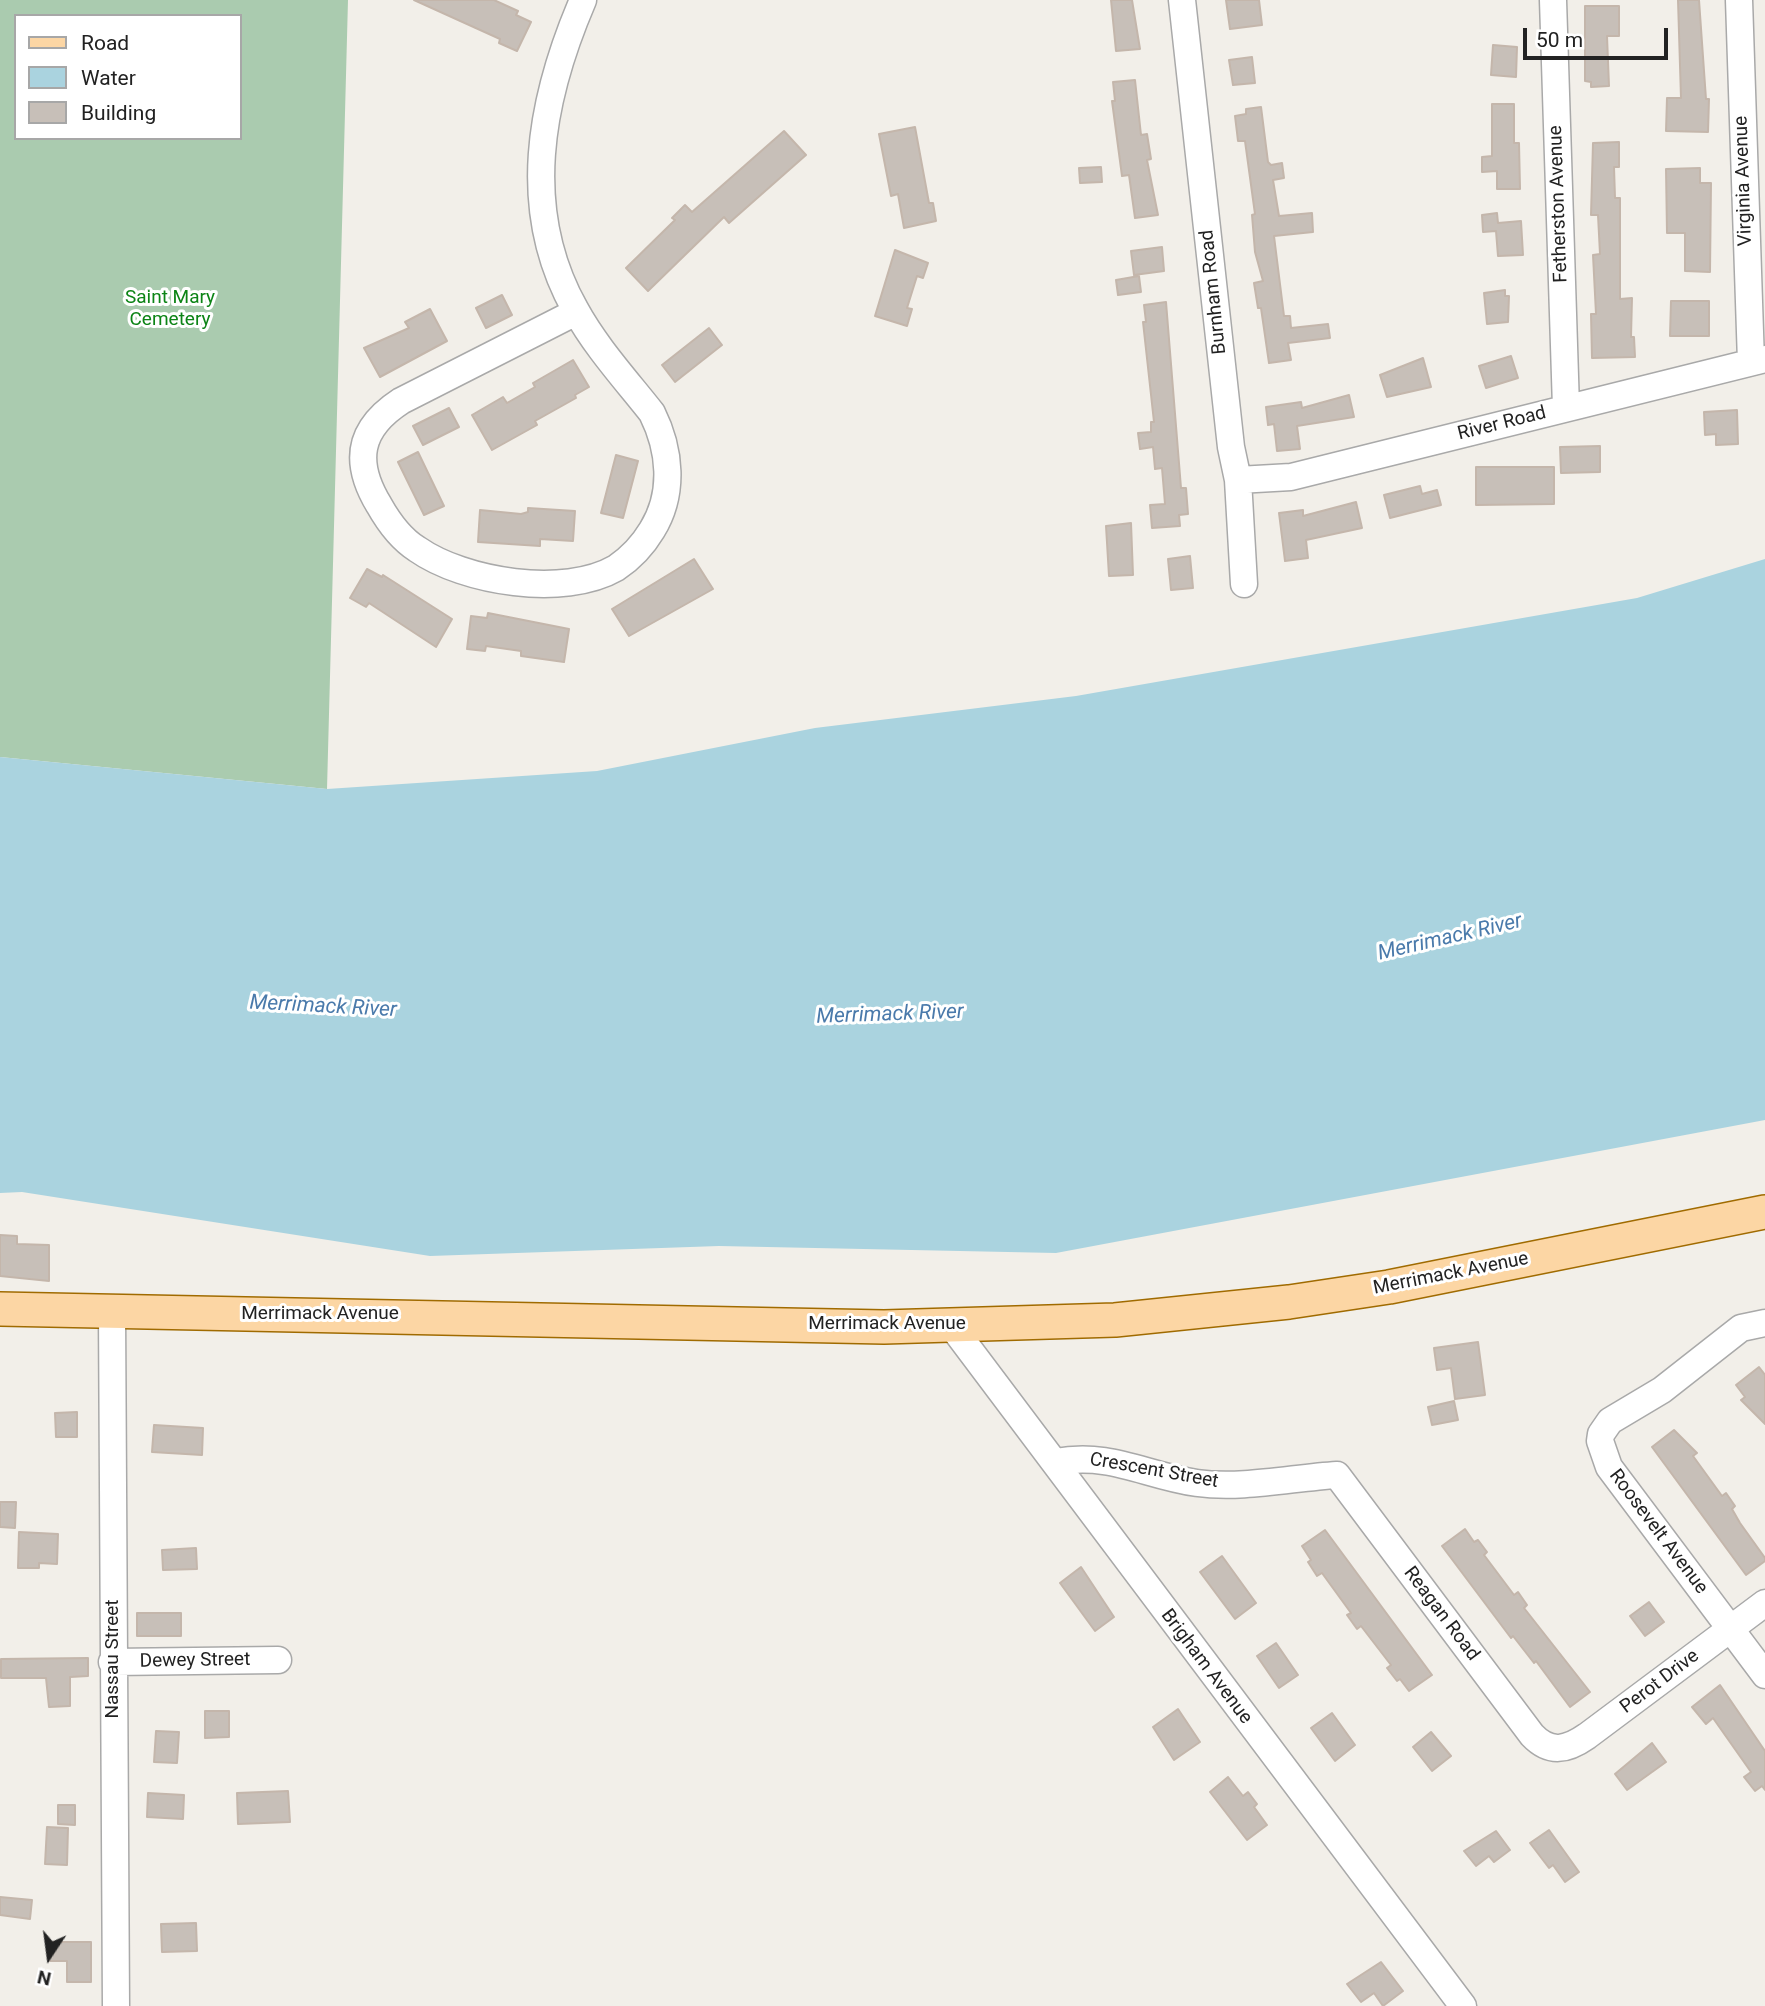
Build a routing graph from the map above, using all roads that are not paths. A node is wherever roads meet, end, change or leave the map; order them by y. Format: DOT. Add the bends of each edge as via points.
graph roads {
  1 [pos="583,0"];
  2 [pos="1182,0"];
  3 [pos="1553,0"];
  4 [pos="1739,0"];
  5 [pos="576,312"];
  6 [pos="1758,360"];
  7 [pos="1566,408"];
  8 [pos="1238,480"];
  9 [pos="1244,584"];
  10 [pos="1765,1212"];
  11 [pos="0,1309"];
  12 [pos="112,1312"];
  13 [pos="1765,1323"];
  14 [pos="951,1325"];
  15 [pos="1055,1462"];
  16 [pos="1337,1475"];
  17 [pos="1765,1603"];
  18 [pos="1731,1629"];
  19 [pos="278,1660"];
  20 [pos="112,1662"];
  21 [pos="1765,1675"];
  22 [pos="1550,1748"];
  23 [pos="116,2006"];
  24 [pos="1463,2006"];
  1 -- 5 [label="street" via="552,84 541,156 554,261"];
  2 -- 8 [label="street, Burnham Road"];
  3 -- 7 [label="street, Fetherston Avenue"];
  4 -- 6 [label="street, Virginia Avenue"];
  5 -- 5 [label="street" via="660,430 668,480 656,523 646,539 615,568 570,582 478,576 453,569 415,548 385,515 363,474 369,430 401,401"];
  6 -- 7 [label="street, River Road"];
  7 -- 8 [label="street, River Road" via="1291,477"];
  8 -- 9 [label="street, Burnham Road"];
  10 -- 14 [label="main road, Merrimack Avenue" via="1439,1278 1289,1302 1115,1320"];
  11 -- 12 [label="main road, Merrimack Avenue"];
  12 -- 14 [label="main road, Merrimack Avenue"];
  12 -- 20 [label="street, Nassau Street"];
  13 -- 18 [label="street, Roosevelt Avenue" via="1741,1328 1685,1373 1610,1421 1601,1434 1601,1450 1609,1467"];
  14 -- 15 [label="street, Brigham Avenue"];
  15 -- 16 [label="street, Crescent Street" via="1104,1459 1197,1483"];
  15 -- 24 [label="street, Brigham Avenue"];
  16 -- 22 [label="street, Reagan Road" via="1532,1735"];
  17 -- 18 [label="street, Perot Drive"];
  18 -- 21 [label="street, Roosevelt Avenue"];
  18 -- 22 [label="street, Perot Drive" via="1579,1741 1561,1749"];
  19 -- 20 [label="street, Dewey Street"];
  20 -- 23 [label="street, Nassau Street"];
}
